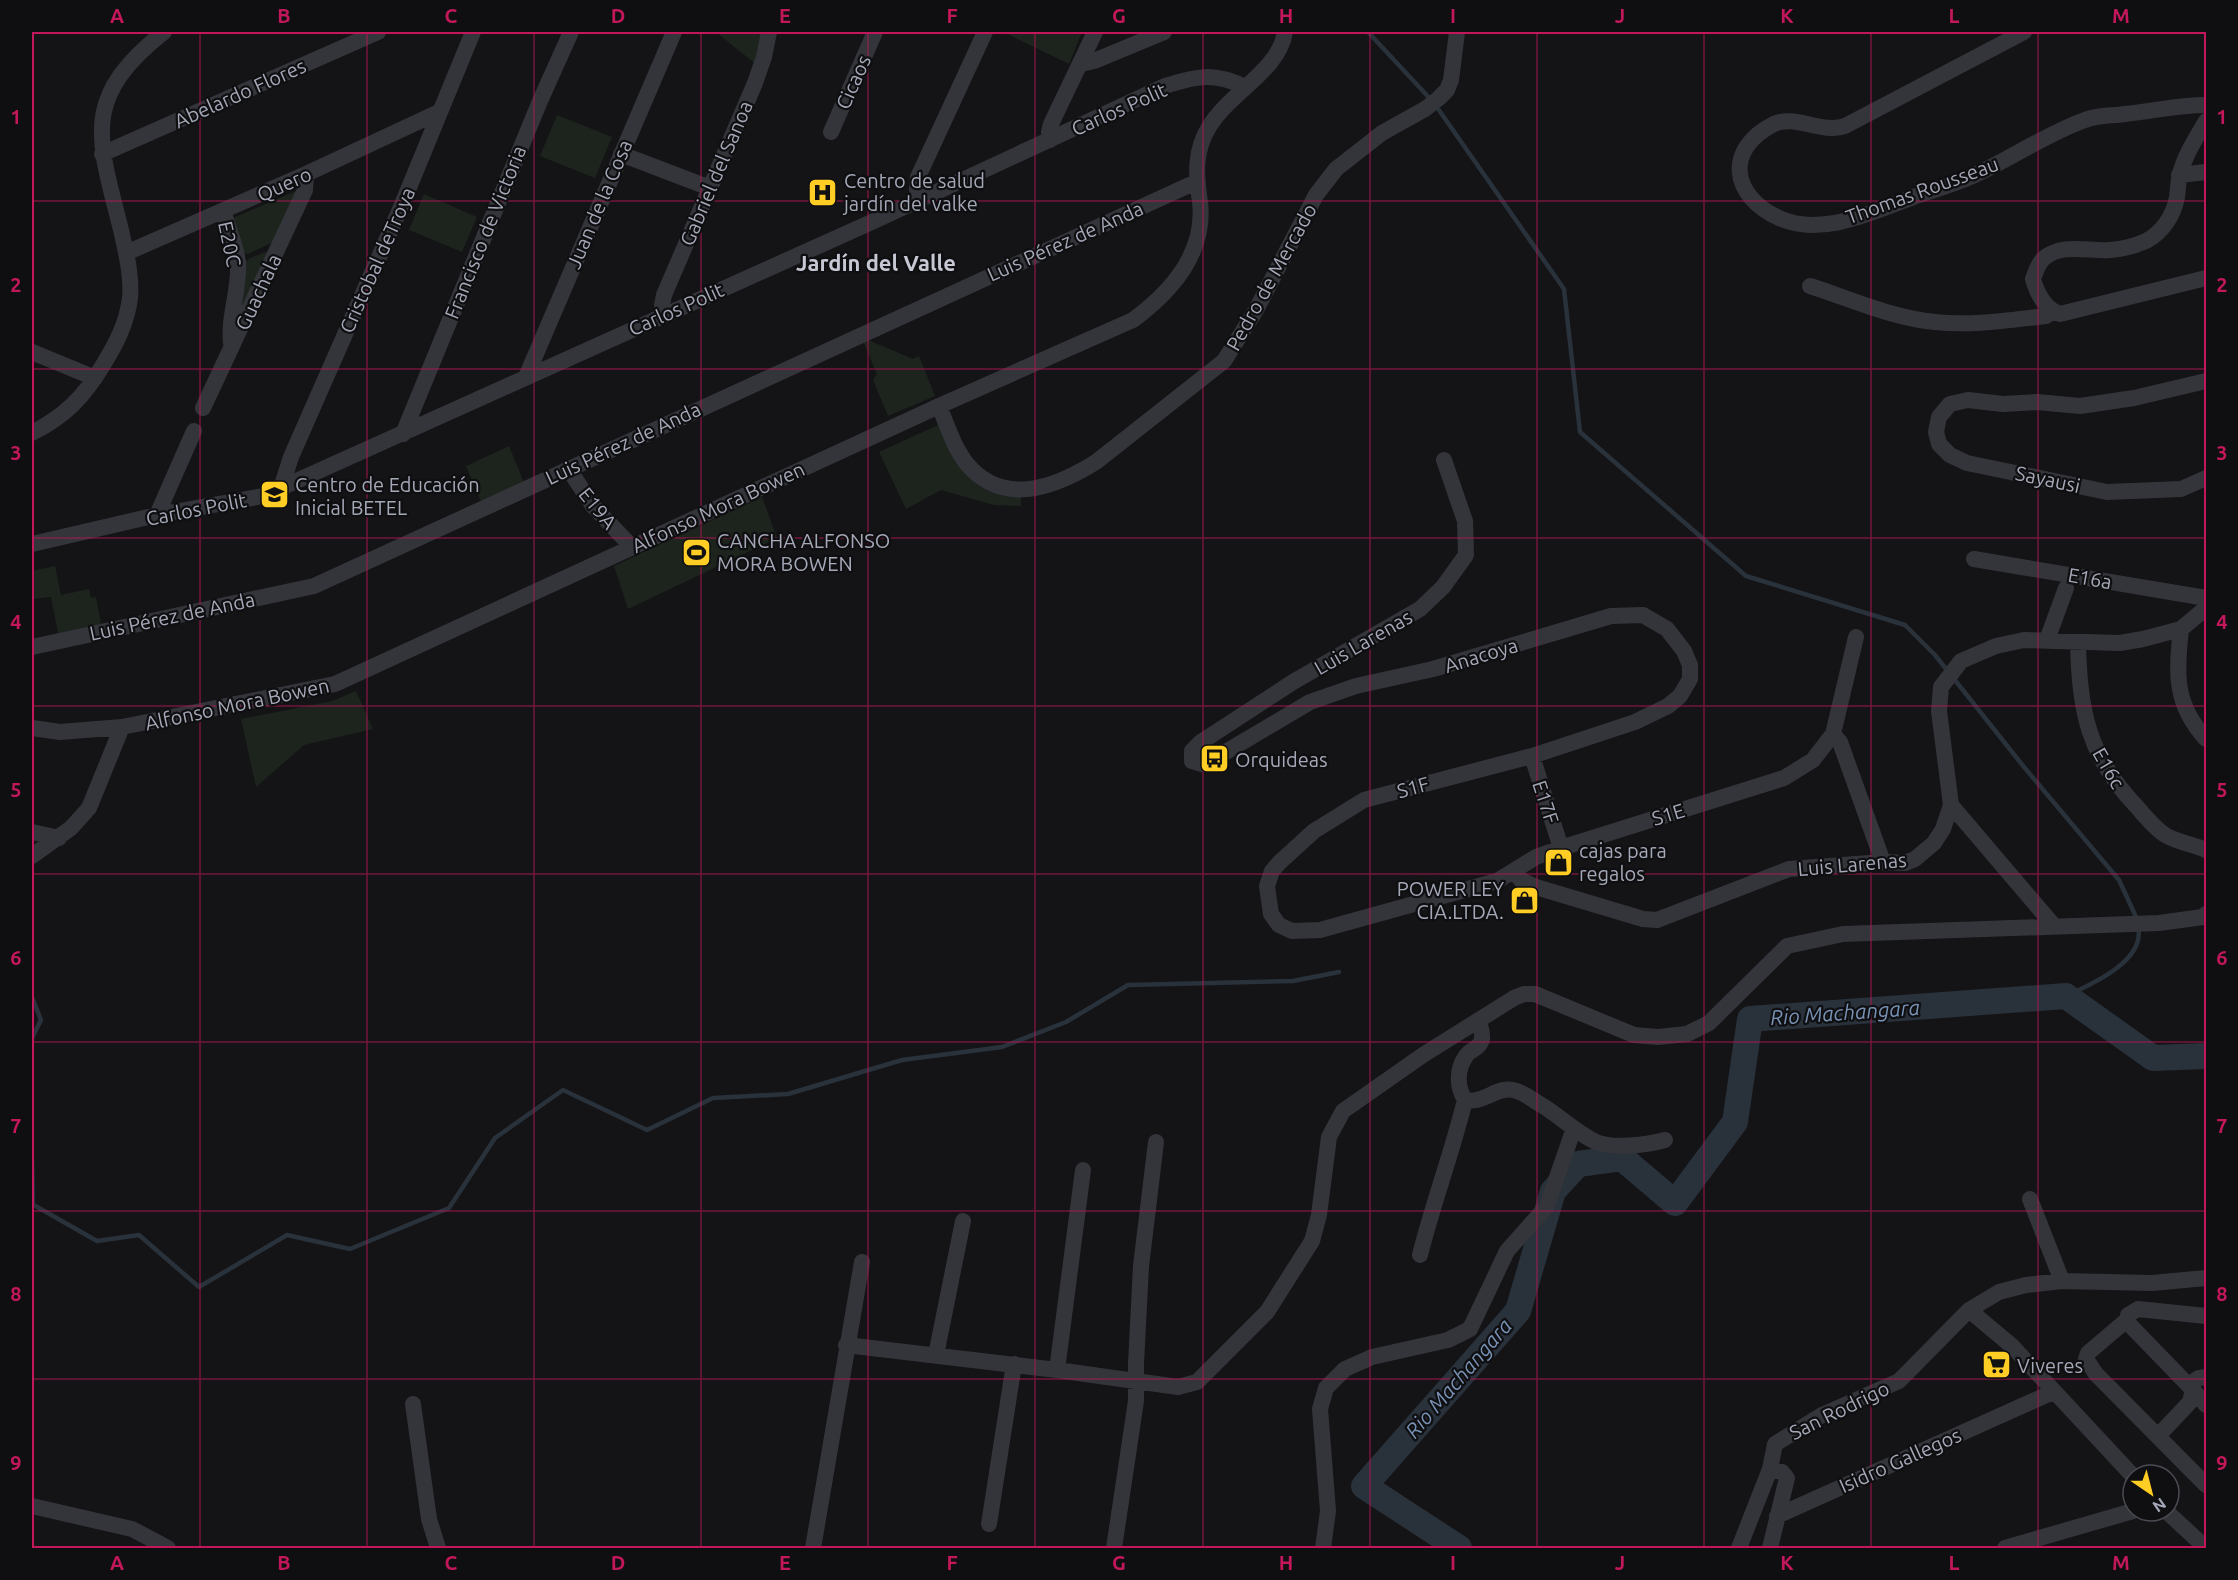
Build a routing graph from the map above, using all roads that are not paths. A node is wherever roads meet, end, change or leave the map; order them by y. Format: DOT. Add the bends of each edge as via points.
graph roads {
  1 [pos="164,32"];
  2 [pos="378,32"];
  3 [pos="473,32"];
  4 [pos="571,32"];
  5 [pos="674,32"];
  6 [pos="769,32"];
  7 [pos="875,32"];
  8 [pos="985,32"];
  9 [pos="1095,32"];
  10 [pos="1164,32"];
  11 [pos="1285,32"];
  12 [pos="1457,32"];
  13 [pos="2024,32"];
  14 [pos="1081,64"];
  15 [pos="1245,87"];
  16 [pos="2206,105"];
  17 [pos="439,112"];
  18 [pos="2206,121"];
  19 [pos="831,132"];
  20 [pos="1050,140"];
  21 [pos="102,154"];
  22 [pos="621,154"];
  23 [pos="2206,172"];
  24 [pos="306,174"];
  25 [pos="2179,175"];
  26 [pos="1196,182"];
  27 [pos="710,188"];
  28 [pos="921,199"];
  29 [pos="223,212"];
  30 [pos="126,253"];
  31 [pos="2206,278"];
  32 [pos="1810,286"];
  33 [pos="2052,311"];
  34 [pos="665,314"];
  35 [pos="232,347"];
  36 [pos="32,352"];
  37 [pos="526,377"];
  38 [pos="95,378"];
  39 [pos="2206,381"];
  40 [pos="939,406"];
  41 [pos="203,408"];
  42 [pos="194,431"];
  43 [pos="32,433"];
  44 [pos="403,434"];
  45 [pos="1444,460"];
  46 [pos="568,468"];
  47 [pos="2206,478"];
  48 [pos="280,488"];
  49 [pos="158,515"];
  50 [pos="32,544"];
  51 [pos="632,547"];
  52 [pos="1974,559"];
  53 [pos="2066,588"];
  54 [pos="2206,598"];
  55 [pos="2206,608"];
  56 [pos="2181,629"];
  57 [pos="1856,636"];
  58 [pos="2047,640"];
  59 [pos="2078,642"];
  60 [pos="32,646"];
  61 [pos="1668,706"];
  62 [pos="122,727"];
  63 [pos="32,728"];
  64 [pos="1833,734"];
  65 [pos="2206,739"];
  66 [pos="1532,756"];
  67 [pos="1214,759"];
  68 [pos="1951,805"];
  69 [pos="32,832"];
  70 [pos="59,838"];
  71 [pos="1561,848"];
  72 [pos="2206,849"];
  73 [pos="32,856"];
  74 [pos="1883,862"];
  75 [pos="1513,872"];
  76 [pos="2206,914"];
  77 [pos="2054,926"];
  78 [pos="1320,930"];
  79 [pos="1479,1021"];
  80 [pos="1465,1100"];
  81 [pos="1574,1128"];
  82 [pos="1665,1140"];
  83 [pos="1156,1142"];
  84 [pos="1083,1170"];
  85 [pos="2030,1199"];
  86 [pos="963,1221"];
  87 [pos="1420,1255"];
  88 [pos="862,1262"];
  89 [pos="2206,1278"];
  90 [pos="2062,1281"];
  91 [pos="1969,1310"];
  92 [pos="2206,1316"];
  93 [pos="2128,1319"];
  94 [pos="846,1345"];
  95 [pos="936,1355"];
  96 [pos="1014,1364"];
  97 [pos="1057,1370"];
  98 [pos="2206,1377"];
  99 [pos="1137,1382"];
  100 [pos="2053,1392"];
  101 [pos="2202,1399"];
  102 [pos="413,1404"];
  103 [pos="2157,1436"];
  104 [pos="2121,1463"];
  105 [pos="1770,1469"];
  106 [pos="2206,1485"];
  107 [pos="32,1506"];
  108 [pos="2121,1514"];
  109 [pos="1777,1516"];
  110 [pos="2179,1523"];
  111 [pos="988,1524"];
  112 [pos="168,1548"];
  113 [pos="438,1548"];
  114 [pos="813,1548"];
  115 [pos="1114,1548"];
  116 [pos="1323,1548"];
  117 [pos="1739,1548"];
  118 [pos="1770,1548"];
  119 [pos="2006,1548"];
  120 [pos="2206,1548"];
  1 -- 21 [label="street" via="130,62 112,88 101,127"];
  2 -- 21 [label="street, Abelardo Flores"];
  3 -- 17 [label="street, Cristobal deTroya"];
  4 -- 44 [label="street, Francisco de Victoria"];
  5 -- 22 [label="street, Juan de la Cosa"];
  6 -- 27 [label="street, Gabriel del Sanoa" via="762,66"];
  7 -- 19 [label="street, Cicaos"];
  8 -- 28 [label="street" via="918,177"];
  9 -- 14 [label="street"];
  10 -- 14 [label="street"];
  11 -- 15 [label="street" via="1275,57"];
  12 -- 40 [label="street, Pedro de Mercado" via="1447,90 1336,169 1316,195 1224,362 1096,462 1045,487 1004,487 981,477 967,463"];
  13 -- 16 [label="street, Thomas Rousseau" via="1845,126 1829,129 1795,122 1769,126 1748,142 1739,168 1749,197 1766,212 1790,222 1821,224 1854,218 1973,176 2088,119"];
  14 -- 20 [label="street" via="1051,124"];
  15 -- 20 [label="street, Carlos Polit" via="1226,77 1179,82"];
  15 -- 26 [label="street, Alfonso Mora Bowen" via="1209,126 1198,155"];
  17 -- 24 [label="street, Quero"];
  17 -- 48 [label="street, Cristobal deTroya"];
  18 -- 25 [label="street"];
  20 -- 28 [label="street, Carlos Polit"];
  21 -- 30 [label="street"];
  22 -- 27 [label="street"];
  22 -- 37 [label="street, Juan de la Cosa"];
  23 -- 25 [label="street"];
  24 -- 29 [label="street, Quero"];
  24 -- 35 [label="street, Guachala" via="305,190"];
  25 -- 33 [label="street" via="2177,199 2170,216 2148,240 2109,250 2075,248 2044,259 2033,279 2036,292"];
  26 -- 40 [label="street, Alfonso Mora Bowen" via="1200,204 1197,239 1182,273 1154,305 1133,320"];
  26 -- 46 [label="street, Luis Pérez de Anda"];
  27 -- 34 [label="street, Gabriel del Sanoa" via="664,296"];
  28 -- 34 [label="street, Carlos Polit"];
  29 -- 30 [label="street, Quero"];
  29 -- 35 [label="street, E20C" via="238,262 230,330"];
  30 -- 38 [label="street" via="128,308 116,344"];
  31 -- 33 [label="street" via="2068,313"];
  32 -- 33 [label="street" via="1899,315 1934,322 1970,324 2046,316"];
  34 -- 37 [label="street, Carlos Polit"];
  35 -- 41 [label="street, Guachala"];
  36 -- 38 [label="street"];
  37 -- 44 [label="street, Carlos Polit"];
  38 -- 43 [label="street" via="73,406"];
  39 -- 47 [label="street, Sayausi" via="2080,406 1968,400 1950,404 1939,417 1936,432 1939,444 1967,463 2107,492 2181,489"];
  40 -- 51 [label="street, Alfonso Mora Bowen"];
  42 -- 49 [label="street"];
  44 -- 48 [label="street, Carlos Polit"];
  45 -- 67 [label="street, Luis Larenas" via="1464,521 1467,555 1443,587 1420,609 1293,682 1192,751 1192,761 1202,764"];
  46 -- 51 [label="street, E19A" via="592,506"];
  46 -- 60 [label="street, Luis Pérez de Anda" via="314,585"];
  48 -- 49 [label="street, Carlos Polit" via="263,496"];
  49 -- 50 [label="street, Carlos Polit"];
  51 -- 62 [label="street, Alfonso Mora Bowen" via="335,684"];
  52 -- 54 [label="street, E16a"];
  53 -- 58 [label="street"];
  55 -- 56 [label="street, Luis Larenas"];
  56 -- 59 [label="street, Luis Larenas" via="2120,643"];
  56 -- 65 [label="street" via="2178,688 2186,711"];
  57 -- 64 [label="street"];
  58 -- 59 [label="street, Luis Larenas"];
  58 -- 68 [label="street, Luis Larenas" via="1996,646 1961,661 1941,687 1939,711"];
  59 -- 72 [label="street, E16c" via="2085,720 2117,786 2166,836"];
  61 -- 66 [label="street, S1F" via="1635,722"];
  61 -- 67 [label="street, Anacoya" via="1690,679 1684,651 1667,629 1643,615 1611,616 1310,702"];
  62 -- 63 [label="street, Alfonso Mora Bowen" via="60,732"];
  62 -- 70 [label="street" via="88,808"];
  64 -- 71 [label="street, S1E" via="1813,760 1784,778"];
  64 -- 74 [label="street" via="1840,742"];
  66 -- 71 [label="street, E17F"];
  66 -- 78 [label="street, S1F" via="1364,800 1314,831 1280,862 1267,886 1271,914 1279,925 1292,931"];
  68 -- 74 [label="street, Luis Larenas" via="1934,843 1915,859 1905,863"];
  68 -- 77 [label="street"];
  69 -- 70 [label="street"];
  70 -- 73 [label="street"];
  71 -- 75 [label="street, S1E" via="1536,857"];
  74 -- 75 [label="street, Luis Larenas" via="1789,869 1657,920 1536,887"];
  75 -- 78 [label="street, S1E" via="1497,881"];
  76 -- 77 [label="street" via="2147,924"];
  77 -- 79 [label="street" via="1843,934 1786,946 1709,1023 1687,1034 1634,1035 1535,994 1514,998"];
  79 -- 80 [label="street" via="1482,1040 1466,1055 1457,1080"];
  79 -- 99 [label="street" via="1343,1111 1329,1137 1312,1241 1267,1312 1197,1382 1178,1388"];
  80 -- 81 [label="street" via="1474,1102 1512,1089"];
  80 -- 87 [label="street"];
  81 -- 82 [label="street" via="1597,1143 1609,1145"];
  81 -- 116 [label="street" via="1547,1206 1507,1251 1470,1329 1448,1340 1372,1357 1345,1369 1326,1388 1320,1409 1328,1510"];
  83 -- 99 [label="street" via="1141,1266"];
  84 -- 97 [label="street"];
  85 -- 90 [label="street"];
  86 -- 95 [label="street"];
  88 -- 94 [label="street"];
  89 -- 90 [label="street, San Rodrigo" via="2152,1284"];
  90 -- 91 [label="street, San Rodrigo" via="1999,1292"];
  91 -- 100 [label="street" via="2012,1346"];
  91 -- 105 [label="street, San Rodrigo" via="1899,1381 1822,1415 1780,1439 1772,1451"];
  92 -- 93 [label="street" via="2138,1309"];
  93 -- 101 [label="street"];
  93 -- 103 [label="street" via="2086,1359"];
  94 -- 95 [label="street"];
  94 -- 114 [label="street"];
  95 -- 96 [label="street"];
  96 -- 97 [label="street"];
  96 -- 111 [label="street"];
  97 -- 99 [label="street"];
  98 -- 101 [label="street" via="2193,1382"];
  99 -- 115 [label="street"];
  100 -- 104 [label="street"];
  100 -- 109 [label="street, Isidro Gallegos"];
  101 -- 103 [label="street" via="2190,1402"];
  102 -- 113 [label="street" via="429,1519"];
  103 -- 106 [label="street"];
  105 -- 109 [label="street" via="1782,1472 1786,1478"];
  105 -- 117 [label="street, San Rodrigo"];
  107 -- 112 [label="street" via="132,1529"];
  108 -- 119 [label="street"];
  109 -- 118 [label="street"];
  110 -- 120 [label="street"];
}
